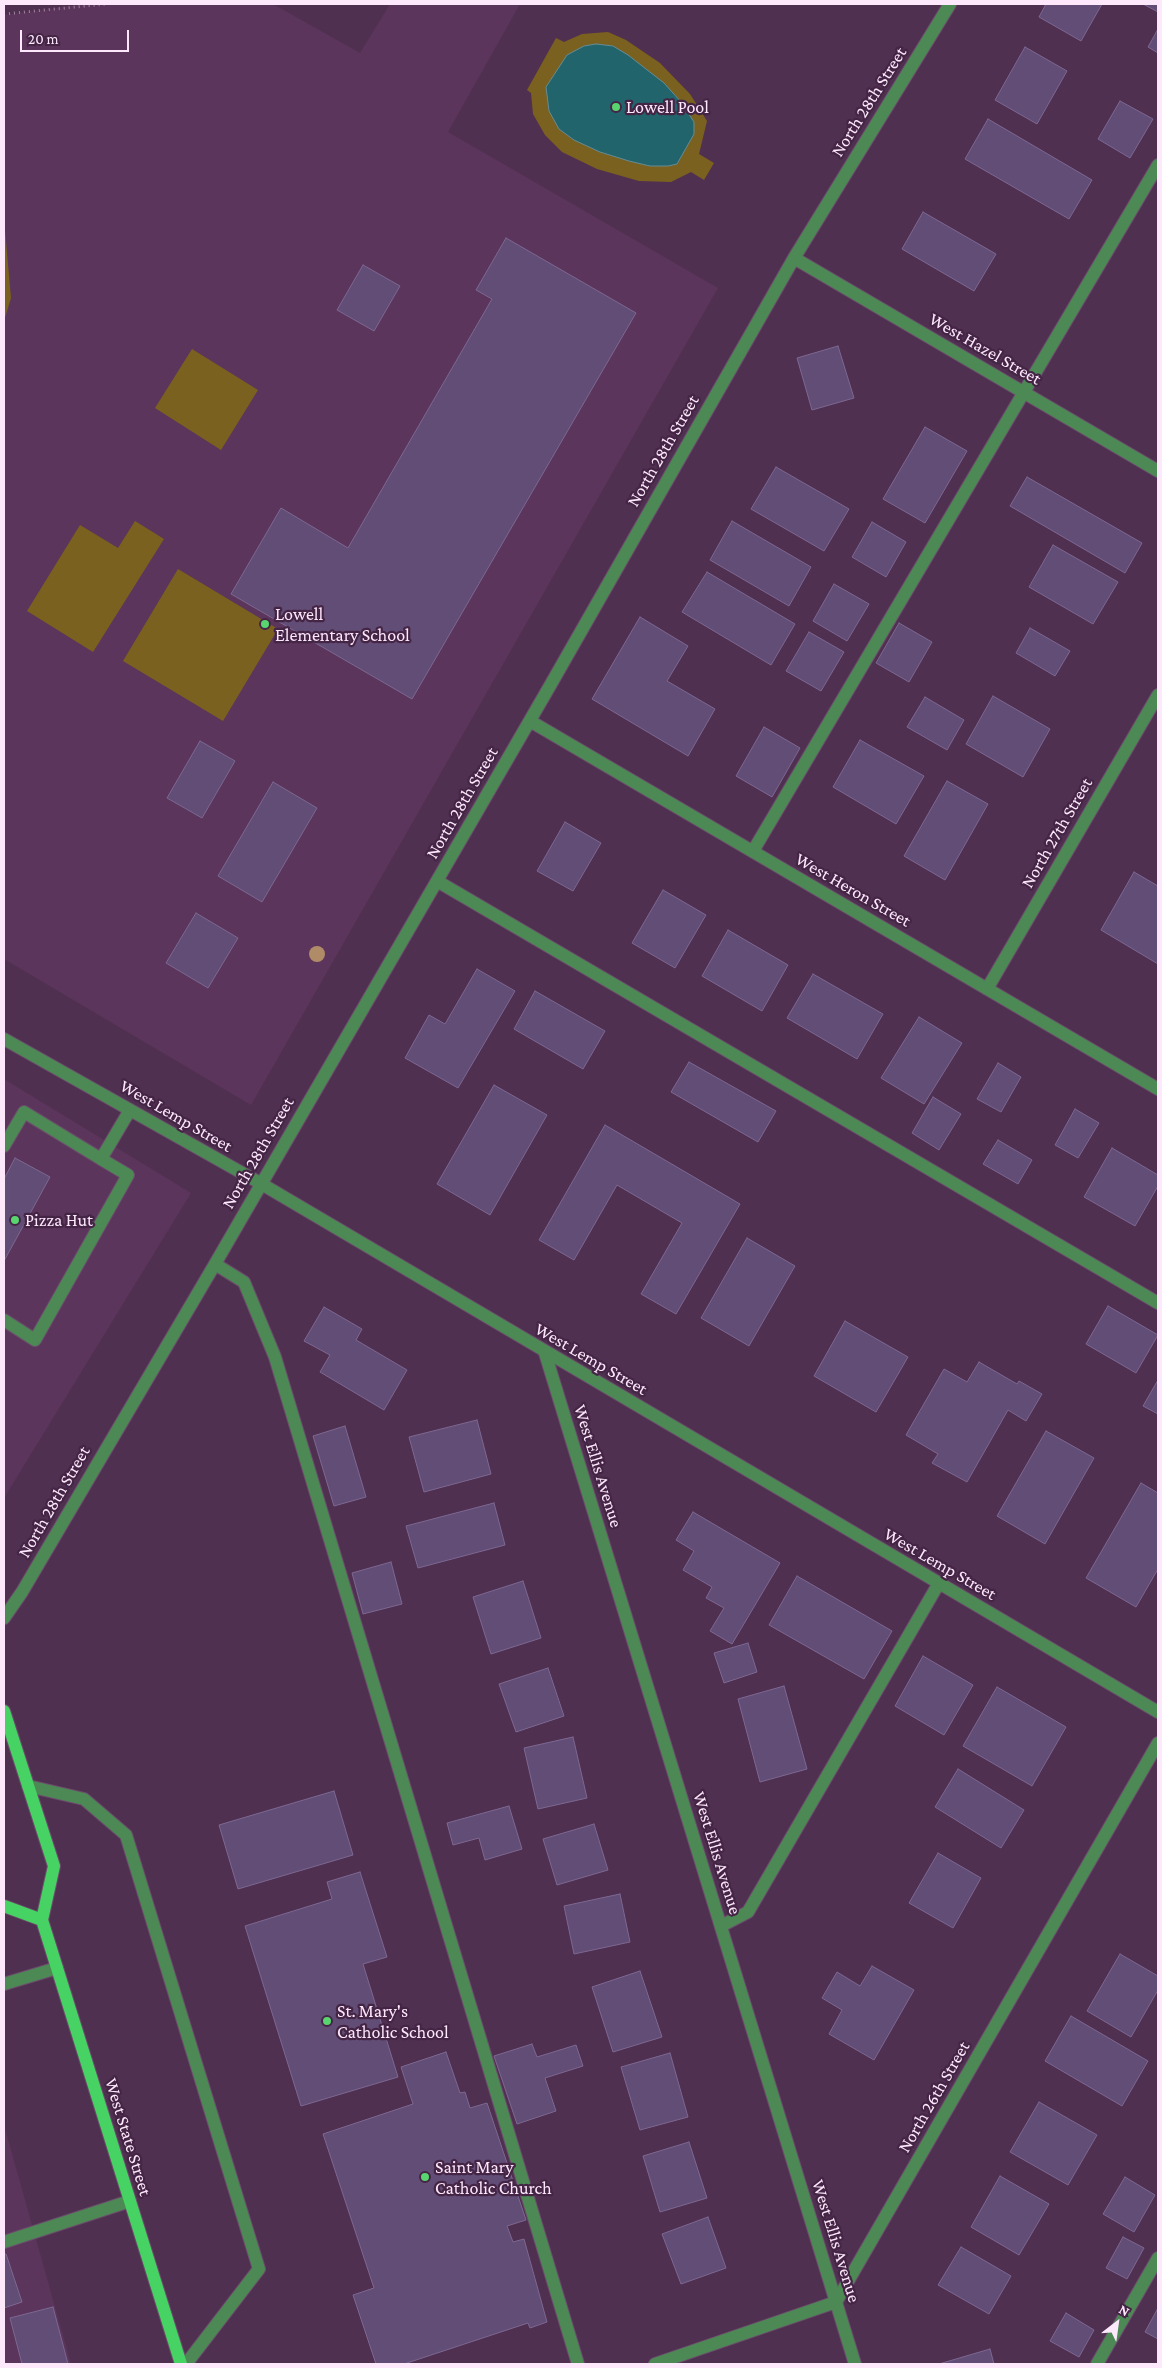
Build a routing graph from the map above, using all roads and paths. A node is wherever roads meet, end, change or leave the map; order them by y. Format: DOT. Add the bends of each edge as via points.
graph roads {
  1 [pos="106,4"];
  2 [pos="950,4"];
  3 [pos="4,14"];
  4 [pos="1158,165"];
  5 [pos="794,258"];
  6 [pos="1024,392"];
  7 [pos="1158,471"];
  8 [pos="1158,694"];
  9 [pos="530,721"];
  10 [pos="753,851"];
  11 [pos="437,881"];
  12 [pos="987,988"];
  13 [pos="4,1039"];
  14 [pos="1158,1089"];
  15 [pos="130,1110"];
  16 [pos="4,1146"];
  17 [pos="101,1159"];
  18 [pos="260,1184"];
  19 [pos="215,1264"];
  20 [pos="1158,1302"];
  21 [pos="4,1320"];
  22 [pos="545,1353"];
  23 [pos="939,1583"];
  24 [pos="4,1618"];
  25 [pos="4,1711"];
  26 [pos="1158,1712"];
  27 [pos="1158,1743"];
  28 [pos="28,1786"];
  29 [pos="4,1906"];
  30 [pos="42,1920"];
  31 [pos="721,1926"];
  32 [pos="57,1968"];
  33 [pos="4,1984"];
  34 [pos="130,2201"];
  35 [pos="4,2242"];
  36 [pos="1158,2258"];
  37 [pos="836,2302"];
  38 [pos="181,2364"];
  39 [pos="186,2364"];
  40 [pos="578,2364"];
  41 [pos="655,2364"];
  42 [pos="855,2364"];
  43 [pos="1097,2364"];
  1 -- 3 [label="path"];
  2 -- 5 [label="street, North 28th Street"];
  4 -- 6 [label="street"];
  5 -- 6 [label="street, West Hazel Street"];
  5 -- 9 [label="street, North 28th Street"];
  6 -- 7 [label="street, West Hazel Street"];
  6 -- 10 [label="street"];
  8 -- 12 [label="street, North 27th Street"];
  9 -- 10 [label="street, West Heron Street"];
  9 -- 11 [label="street, North 28th Street"];
  10 -- 12 [label="street, West Heron Street"];
  11 -- 18 [label="street, North 28th Street"];
  11 -- 20 [label="street"];
  12 -- 14 [label="street, West Heron Street"];
  13 -- 15 [label="street, West Lemp Street"];
  15 -- 17 [label="street"];
  15 -- 18 [label="street, West Lemp Street"];
  16 -- 17 [label="street" via="24,1112"];
  17 -- 21 [label="street" via="128,1175 35,1340"];
  18 -- 19 [label="street, North 28th Street"];
  18 -- 22 [label="street, West Lemp Street"];
  19 -- 24 [label="street, North 28th Street"];
  19 -- 40 [label="street" via="244,1282 275,1357"];
  22 -- 23 [label="street, West Lemp Street"];
  22 -- 31 [label="street, West Ellis Avenue"];
  23 -- 26 [label="street, West Lemp Street"];
  23 -- 31 [label="street" via="748,1912"];
  25 -- 28 [label="main road, West State Street"];
  27 -- 37 [label="street, North 26th Street"];
  28 -- 30 [label="main road, West State Street" via="54,1866"];
  28 -- 39 [label="street" via="84,1799 126,1835 258,2269"];
  29 -- 30 [label="main road"];
  30 -- 32 [label="main road, West State Street"];
  31 -- 37 [label="street, West Ellis Avenue"];
  32 -- 33 [label="street"];
  32 -- 34 [label="main road, West State Street"];
  34 -- 35 [label="street"];
  34 -- 38 [label="main road, West State Street"];
  36 -- 43 [label="street"];
  37 -- 41 [label="street"];
  37 -- 42 [label="street, West Ellis Avenue"];
}
